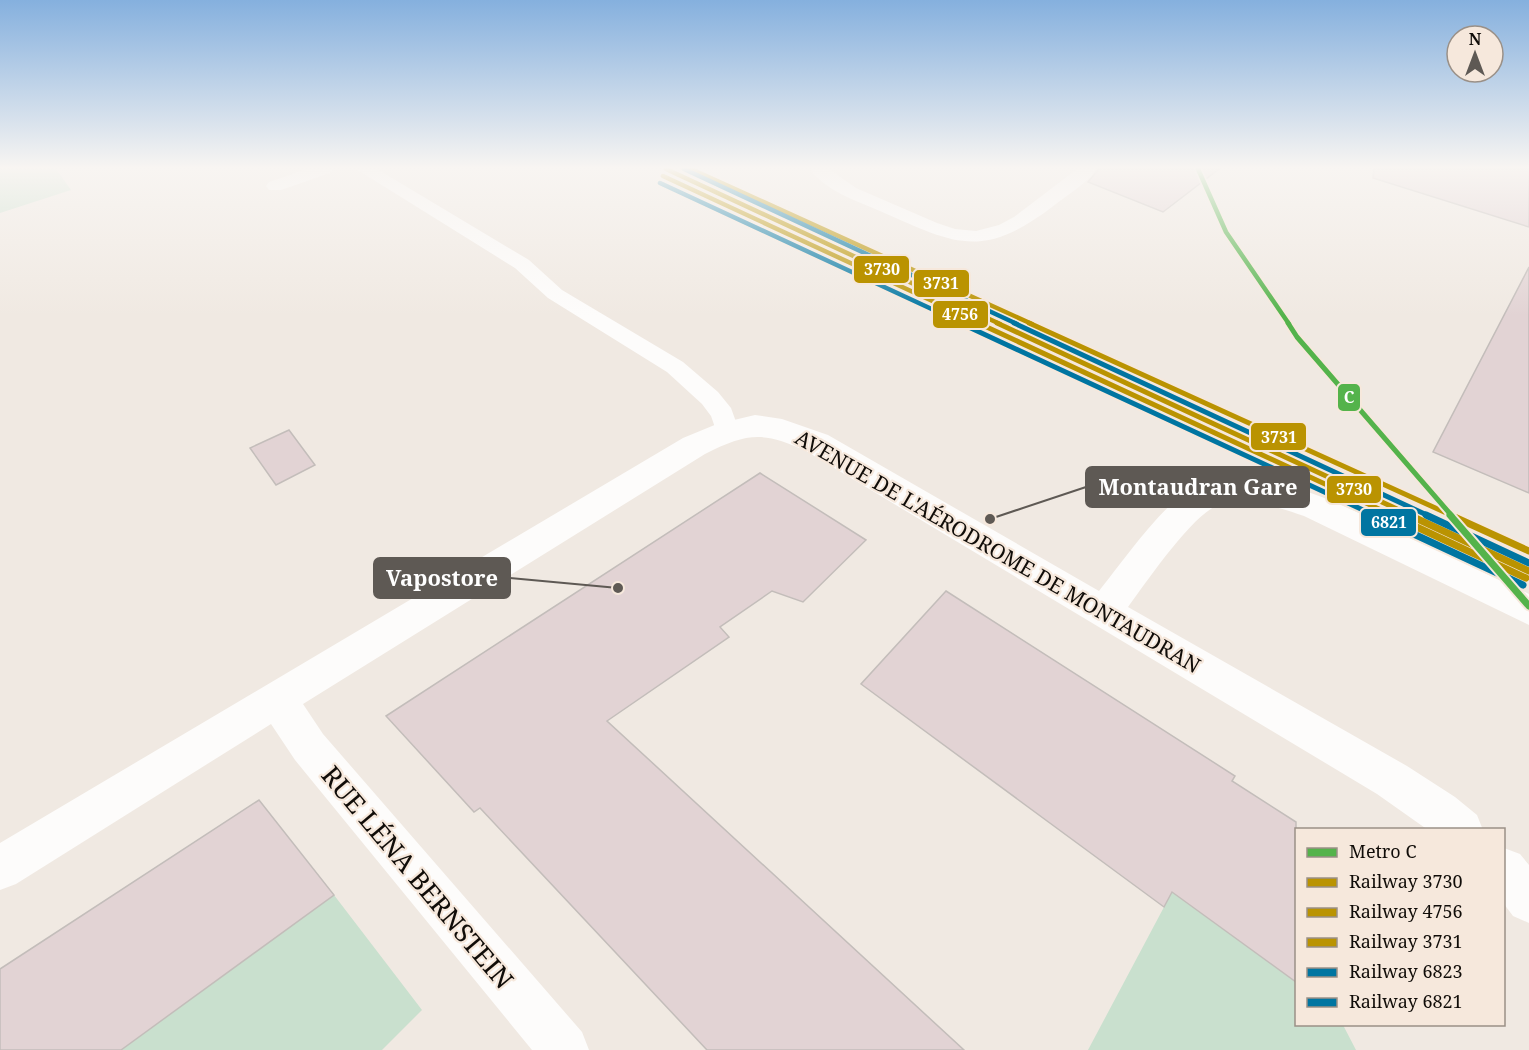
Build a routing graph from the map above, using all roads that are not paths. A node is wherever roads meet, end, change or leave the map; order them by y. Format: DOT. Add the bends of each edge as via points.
graph roads {
  1 [pos="446,218"];
  2 [pos="911,218"];
  3 [pos="1023,218"];
  4 [pos="727,430"];
  5 [pos="1529,610"];
  6 [pos="1104,611"];
  7 [pos="278,699"];
  8 [pos="1460,828"];
  9 [pos="0,868"];
  10 [pos="1505,872"];
  11 [pos="1529,900"];
  12 [pos="564,1050"];
  1 -- 4 [label="lane" via="522,264 555,294 675,367 710,398 723,414"];
  2 -- 3 [label="lane" via="940,231 976,237 997,233"];
  4 -- 6 [label="street, AVENUE DE L'AÉRODROME DE MONTAUDRAN" via="747,424 772,426 817,443"];
  4 -- 7 [label="street, AVENUE DE L'AÉRODROME DE MONTAUDRAN"];
  5 -- 6 [label="street" via="1315,507 1287,497 1239,491 1195,503"];
  6 -- 8 [label="street, AVENUE DE L'AÉRODROME DE MONTAUDRAN" via="1392,780"];
  7 -- 9 [label="street, AVENUE DE L'AÉRODROME DE MONTAUDRAN"];
  7 -- 12 [label="street, RUE LÉNA BERNSTEIN" via="309,747"];
  10 -- 11 [label="street"];
}
